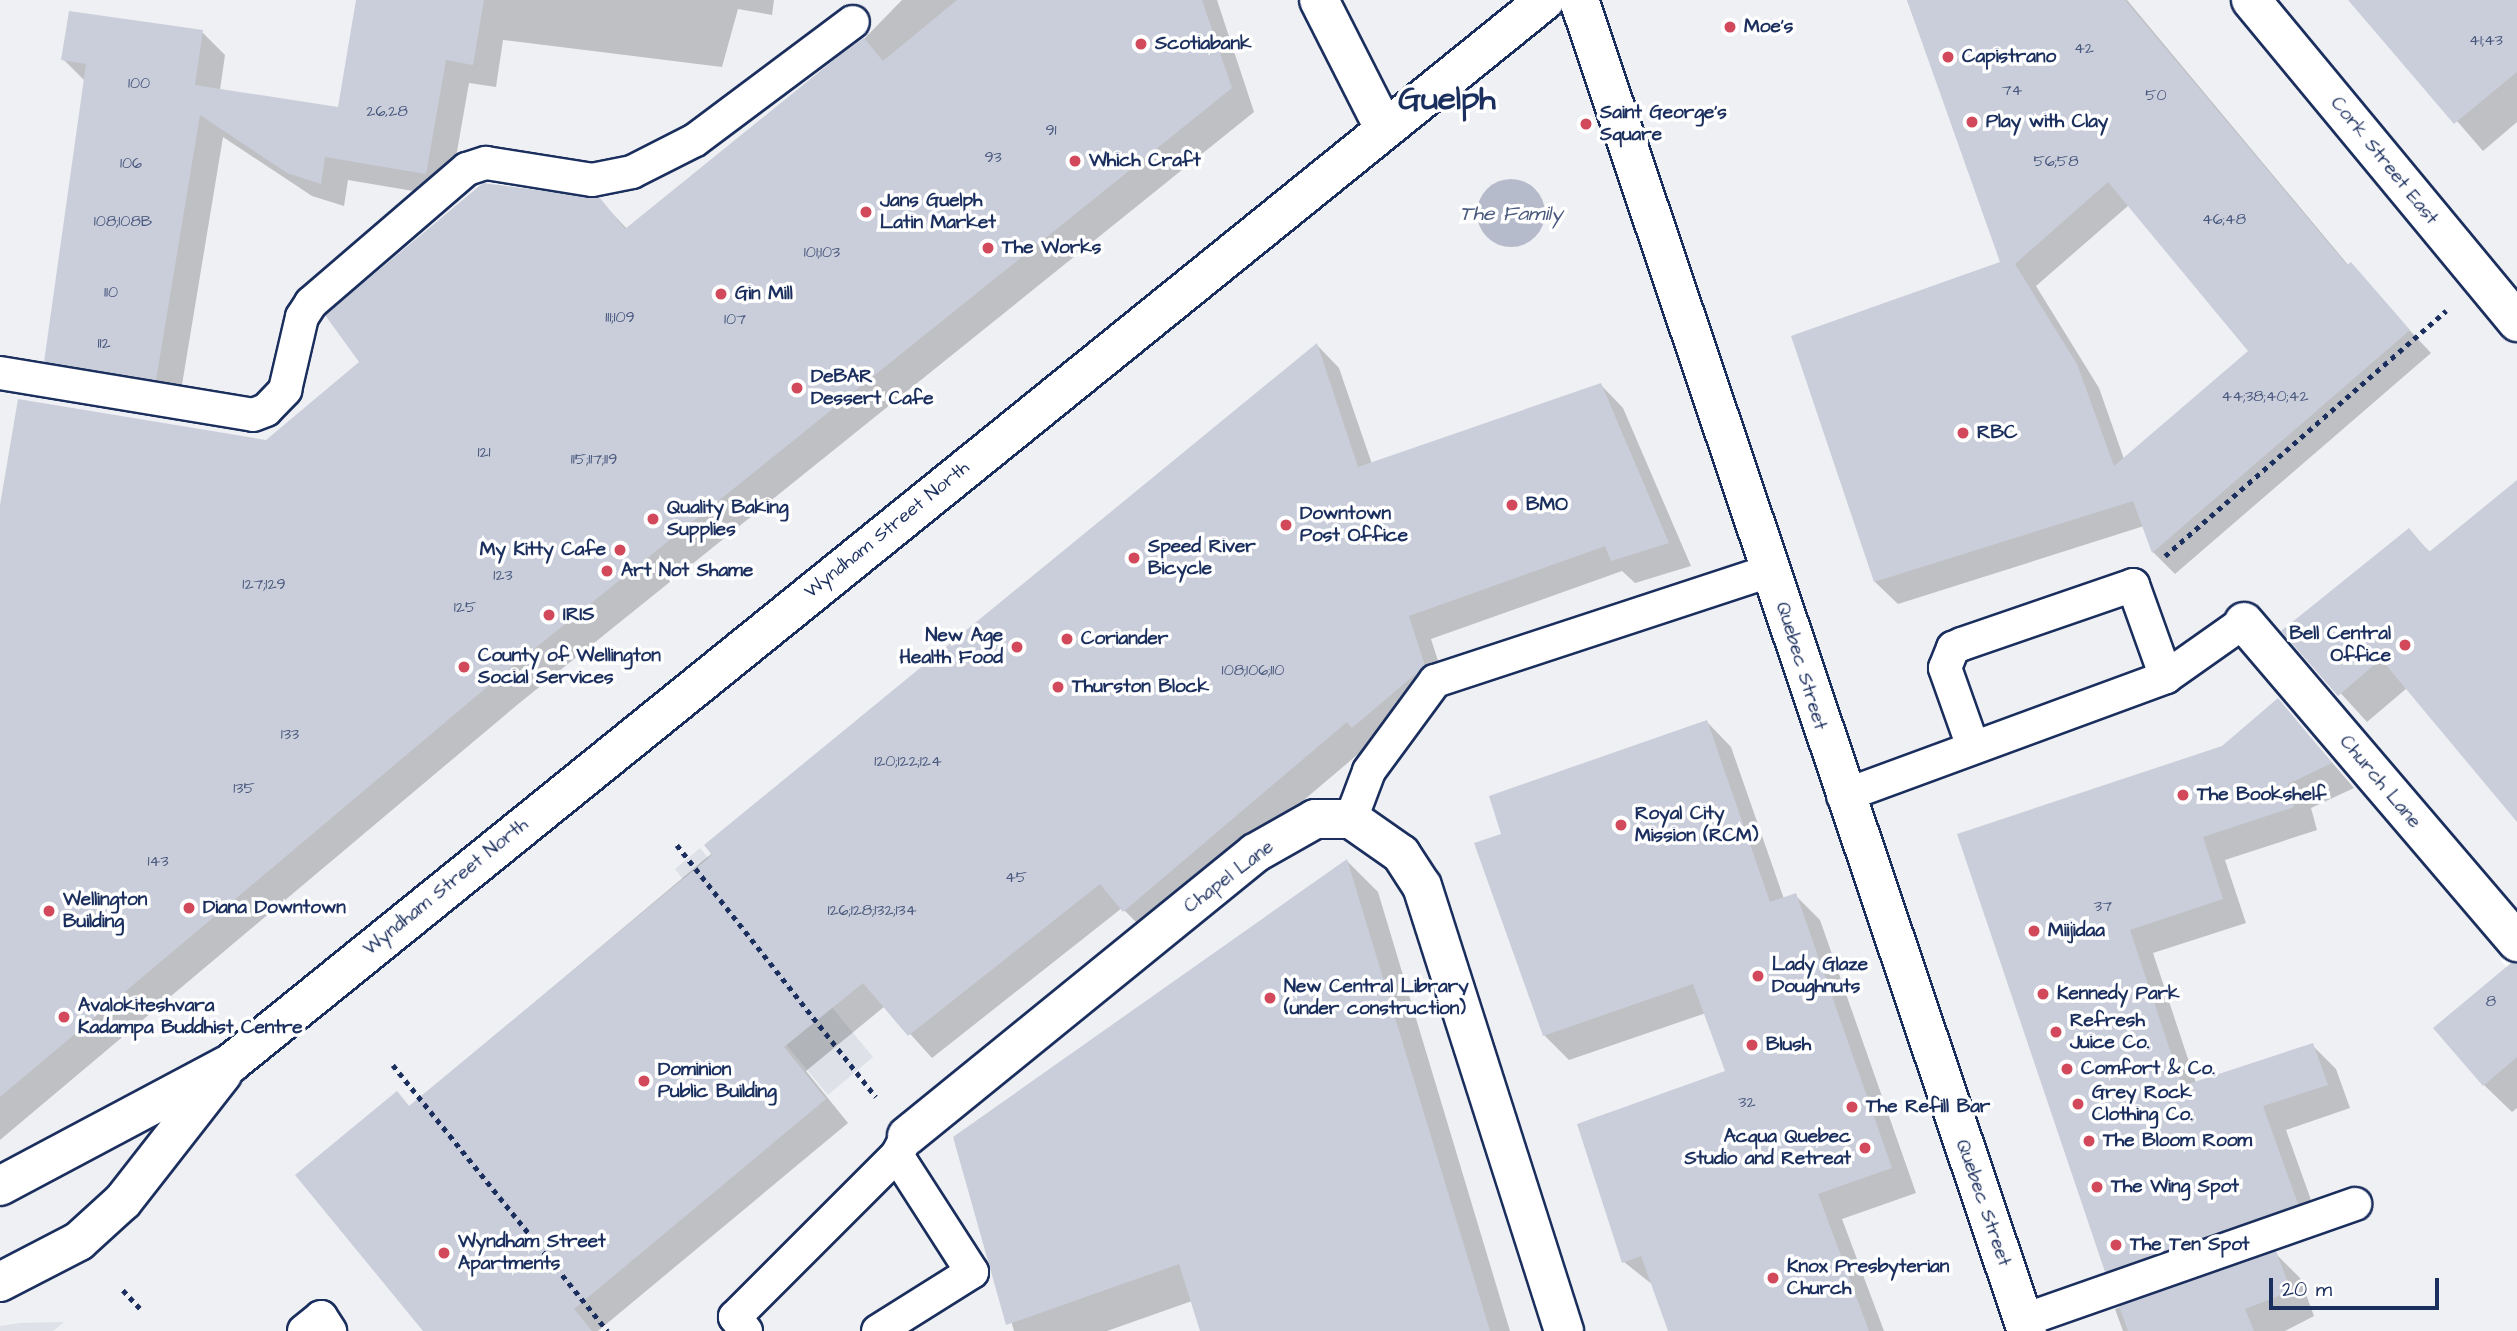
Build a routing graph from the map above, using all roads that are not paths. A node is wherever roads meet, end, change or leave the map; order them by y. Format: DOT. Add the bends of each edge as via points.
graph roads {
  1 [pos="1320,0"];
  2 [pos="1545,0"];
  3 [pos="1579,0"];
  4 [pos="2251,0"];
  5 [pos="853,22"];
  6 [pos="1383,126"];
  7 [pos="2517,322"];
  8 [pos="0,373"];
  9 [pos="1772,570"];
  10 [pos="2244,622"];
  11 [pos="2166,677"];
  12 [pos="1973,747"];
  13 [pos="1843,796"];
  14 [pos="1350,819"];
  15 [pos="2517,942"];
  16 [pos="231,1063"];
  17 [pos="902,1145"];
  18 [pos="0,1186"];
  19 [pos="2355,1204"];
  20 [pos="0,1282"];
  21 [pos="2026,1326"];
  22 [pos="304,1331"];
  23 [pos="330,1331"];
  24 [pos="746,1331"];
  25 [pos="878,1331"];
  26 [pos="1564,1331"];
  1 -- 6 [label="street"];
  2 -- 6 [label="street, Wyndham Street North"];
  3 -- 9 [label="street, Quebec Street"];
  4 -- 7 [label="street, Cork Street East"];
  5 -- 8 [label="lane" via="695,140 643,168 592,180 486,163 467,169 311,303 302,317 285,390 266,410 253,415"];
  6 -- 16 [label="street, Wyndham Street North"];
  9 -- 13 [label="street, Quebec Street"];
  9 -- 14 [label="lane" via="1435,681 1369,771"];
  10 -- 11 [label="lane"];
  10 -- 15 [label="street, Church Lane"];
  11 -- 12 [label="lane"];
  11 -- 12 [label="lane" via="2133,585 1952,648 1945,668"];
  12 -- 13 [label="lane"];
  13 -- 21 [label="street, Quebec Street"];
  14 -- 17 [label="street, Chapel Lane" via="1315,819 1255,853"];
  14 -- 26 [label="street" via="1401,855 1422,886"];
  16 -- 18 [label="street, Wyndham Street North"];
  16 -- 20 [label="street, Wyndham Street North" via="122,1201 79,1241"];
  17 -- 24 [label="lane" via="735,1317"];
  17 -- 25 [label="lane" via="972,1272"];
  19 -- 21 [label="lane"];
  22 -- 23 [label="lane" via="321,1317"];
}
